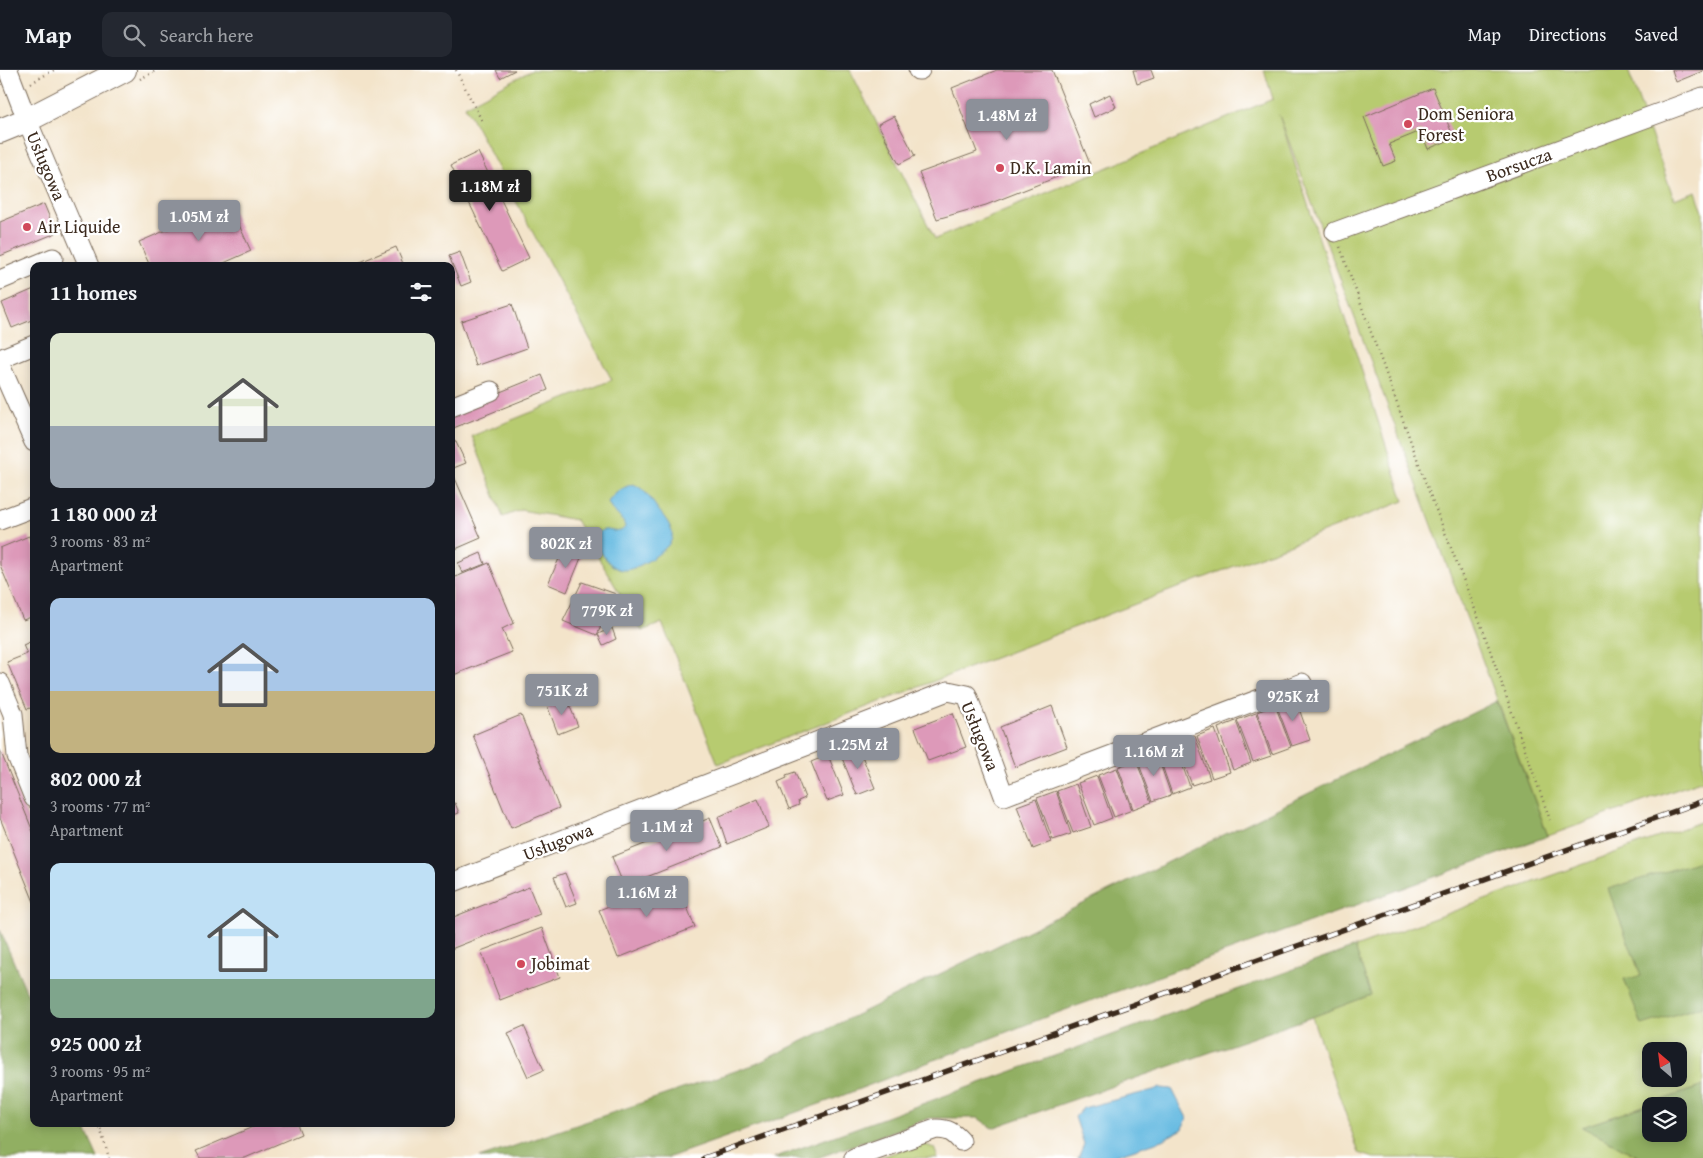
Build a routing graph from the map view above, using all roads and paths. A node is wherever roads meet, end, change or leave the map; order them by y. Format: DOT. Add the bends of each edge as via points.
graph roads {
  1 [pos="8,70"];
  2 [pos="95,70"];
  3 [pos="107,70"];
  4 [pos="124,70"];
  5 [pos="456,70"];
  6 [pos="1703,97"];
  7 [pos="24,114"];
  8 [pos="0,116"];
  9 [pos="483,123"];
  10 [pos="0,124"];
  11 [pos="0,132"];
  12 [pos="1335,232"];
  13 [pos="53,258"];
  14 [pos="43,262"];
  15 [pos="87,262"];
  16 [pos="30,268"];
  17 [pos="0,280"];
  18 [pos="30,348"];
  19 [pos="1,368"];
  20 [pos="491,391"];
  21 [pos="455,405"];
  22 [pos="30,433"];
  23 [pos="30,509"];
  24 [pos="0,520"];
  25 [pos="0,683"];
  26 [pos="1302,683"];
  27 [pos="30,788"];
  28 [pos="1550,820"];
  29 [pos="455,881"];
  30 [pos="100,1127"];
  31 [pos="961,1140"];
  32 [pos="110,1158"];
  33 [pos="854,1158"];
  1 -- 7 [label="street, Usługowa"];
  2 -- 7 [label="main road"];
  3 -- 7 [label="main road"];
  4 -- 7 [label="main road"];
  5 -- 9 [label="path"];
  6 -- 12 [label="street, Borsucza"];
  7 -- 8 [label="main road"];
  7 -- 10 [label="main road"];
  7 -- 11 [label="main road"];
  7 -- 15 [label="street, Usługowa"];
  12 -- 28 [label="path"];
  13 -- 14 [label="street"];
  16 -- 17 [label="street"];
  18 -- 19 [label="street"];
  19 -- 22 [label="street"];
  20 -- 21 [label="street"];
  23 -- 24 [label="street"];
  25 -- 27 [label="street" via="13,714 17,756"];
  26 -- 29 [label="street, Usługowa" via="1004,796 967,695 948,691"];
  30 -- 32 [label="path"];
  31 -- 33 [label="street" via="954,1132 936,1129"];
}
